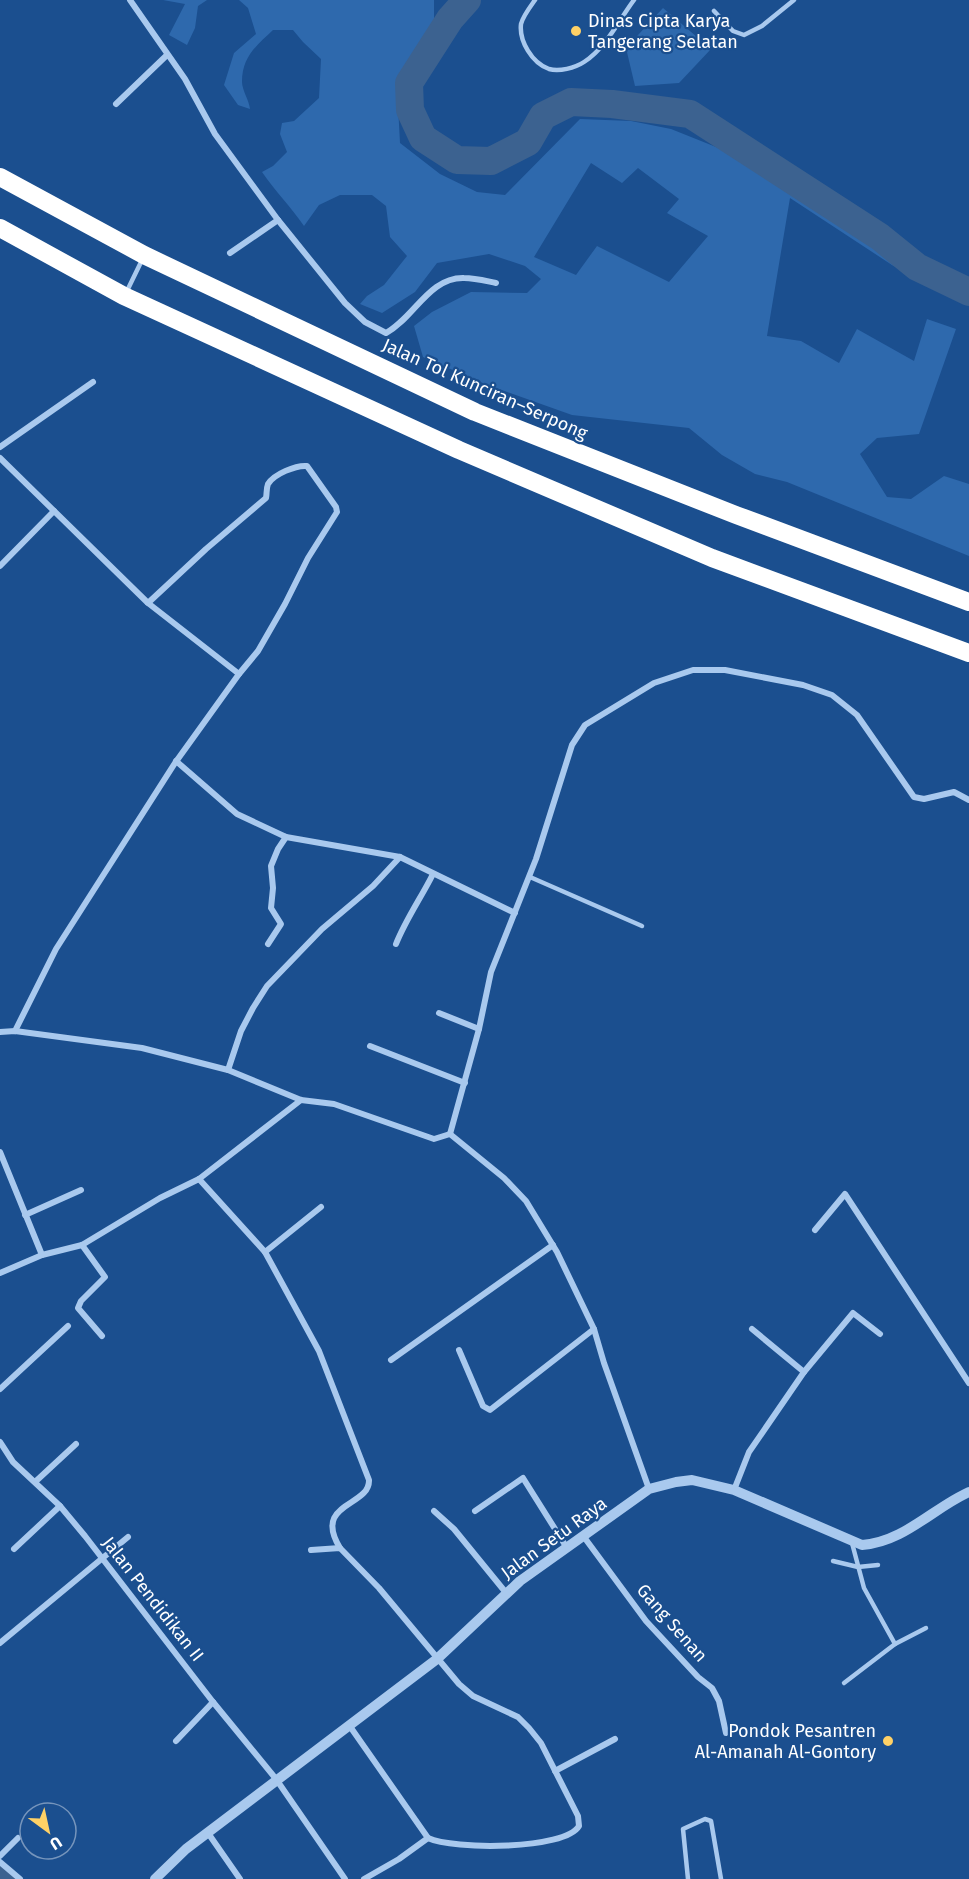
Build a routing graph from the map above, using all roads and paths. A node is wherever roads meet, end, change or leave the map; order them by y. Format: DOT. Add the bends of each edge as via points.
graph roads {
  1 [pos="129,0"];
  2 [pos="535,0"];
  3 [pos="634,0"];
  4 [pos="794,0"];
  5 [pos="714,10"];
  6 [pos="166,55"];
  7 [pos="116,104"];
  8 [pos="0,177"];
  9 [pos="278,220"];
  10 [pos="0,228"];
  11 [pos="230,253"];
  12 [pos="144,255"];
  13 [pos="496,283"];
  14 [pos="124,296"];
  15 [pos="93,382"];
  16 [pos="0,447"];
  17 [pos="0,458"];
  18 [pos="54,511"];
  19 [pos="0,566"];
  20 [pos="969,602"];
  21 [pos="148,603"];
  22 [pos="969,653"];
  23 [pos="239,674"];
  24 [pos="176,761"];
  25 [pos="969,800"];
  26 [pos="286,837"];
  27 [pos="400,857"];
  28 [pos="434,874"];
  29 [pos="530,877"];
  30 [pos="515,913"];
  31 [pos="642,926"];
  32 [pos="268,944"];
  33 [pos="396,944"];
  34 [pos="439,1013"];
  35 [pos="479,1029"];
  36 [pos="15,1031"];
  37 [pos="0,1032"];
  38 [pos="370,1046"];
  39 [pos="228,1071"];
  40 [pos="465,1083"];
  41 [pos="301,1100"];
  42 [pos="450,1134"];
  43 [pos="0,1152"];
  44 [pos="199,1179"];
  45 [pos="81,1190"];
  46 [pos="321,1207"];
  47 [pos="25,1215"];
  48 [pos="815,1230"];
  49 [pos="82,1245"];
  50 [pos="553,1245"];
  51 [pos="265,1252"];
  52 [pos="42,1255"];
  53 [pos="0,1273"];
  54 [pos="68,1326"];
  55 [pos="594,1329"];
  56 [pos="752,1329"];
  57 [pos="880,1334"];
  58 [pos="102,1336"];
  59 [pos="459,1350"];
  60 [pos="391,1360"];
  61 [pos="804,1372"];
  62 [pos="969,1383"];
  63 [pos="0,1389"];
  64 [pos="0,1442"];
  65 [pos="76,1444"];
  66 [pos="35,1482"];
  67 [pos="649,1489"];
  68 [pos="734,1490"];
  69 [pos="969,1492"];
  70 [pos="60,1506"];
  71 [pos="434,1510"];
  72 [pos="475,1510"];
  73 [pos="584,1537"];
  74 [pos="128,1538"];
  75 [pos="852,1543"];
  76 [pos="340,1548"];
  77 [pos="14,1549"];
  78 [pos="567,1549"];
  79 [pos="311,1550"];
  80 [pos="102,1559"];
  81 [pos="833,1561"];
  82 [pos="878,1565"];
  83 [pos="858,1567"];
  84 [pos="507,1594"];
  85 [pos="926,1628"];
  86 [pos="0,1643"];
  87 [pos="895,1644"];
  88 [pos="437,1659"];
  89 [pos="844,1683"];
  90 [pos="213,1702"];
  91 [pos="349,1725"];
  92 [pos="726,1733"];
  93 [pos="615,1739"];
  94 [pos="176,1741"];
  95 [pos="555,1771"];
  96 [pos="276,1779"];
  97 [pos="208,1833"];
  98 [pos="18,1838"];
  99 [pos="428,1838"];
  100 [pos="0,1856"];
  101 [pos="0,1862"];
  102 [pos="20,1879"];
  103 [pos="154,1879"];
  104 [pos="240,1879"];
  105 [pos="345,1879"];
  106 [pos="364,1879"];
  107 [pos="688,1879"];
  108 [pos="721,1879"];
  1 -- 6 [label="street"];
  2 -- 3 [label="lane" via="522,21 521,36 529,53 548,69 566,70 584,62 604,42"];
  4 -- 5 [label="lane" via="762,27 744,34 733,31"];
  6 -- 7 [label="street"];
  6 -- 9 [label="street" via="185,79 215,134"];
  8 -- 12 [label="highway, Jalan Tol Kunciran–Serpong"];
  9 -- 11 [label="street"];
  9 -- 13 [label="street" via="345,303 365,322 386,333 410,315 435,286 448,280"];
  10 -- 14 [label="highway"];
  12 -- 14 [label="lane"];
  12 -- 20 [label="highway, Jalan Tol Kunciran–Serpong" via="476,412"];
  14 -- 22 [label="highway" via="459,450 701,554"];
  15 -- 16 [label="street"];
  17 -- 18 [label="street"];
  18 -- 19 [label="street"];
  18 -- 21 [label="street"];
  21 -- 23 [label="street"];
  21 -- 23 [label="street" via="266,498 270,482 291,469 307,466 337,512 258,651"];
  23 -- 24 [label="street"];
  24 -- 26 [label="street" via="237,814"];
  24 -- 36 [label="street" via="56,949"];
  25 -- 29 [label="street" via="954,792 924,799 914,797 857,715 832,695 803,685 725,670 693,670 654,682 585,725 572,745"];
  26 -- 27 [label="street"];
  26 -- 32 [label="street" via="271,866 271,908 281,924"];
  27 -- 28 [label="street"];
  27 -- 39 [label="street" via="267,986 241,1030"];
  28 -- 30 [label="street"];
  28 -- 33 [label="street"];
  29 -- 30 [label="street"];
  29 -- 31 [label="lane"];
  30 -- 35 [label="street" via="491,972"];
  34 -- 35 [label="street"];
  35 -- 40 [label="street"];
  36 -- 37 [label="street"];
  36 -- 39 [label="street" via="142,1048"];
  38 -- 40 [label="street"];
  39 -- 41 [label="street"];
  40 -- 42 [label="street"];
  41 -- 42 [label="street" via="334,1104 434,1139"];
  41 -- 44 [label="street"];
  42 -- 50 [label="street" via="504,1178 526,1202"];
  43 -- 47 [label="street"];
  44 -- 49 [label="street"];
  44 -- 51 [label="street"];
  45 -- 47 [label="street"];
  46 -- 51 [label="street"];
  47 -- 52 [label="street"];
  48 -- 62 [label="street" via="845,1194"];
  49 -- 52 [label="street"];
  49 -- 58 [label="street" via="105,1277 78,1308"];
  50 -- 55 [label="street"];
  50 -- 60 [label="street"];
  51 -- 76 [label="street" via="319,1351 369,1480 368,1488 335,1516 332,1535"];
  52 -- 53 [label="street"];
  54 -- 63 [label="street"];
  55 -- 59 [label="street" via="490,1410 483,1406"];
  55 -- 67 [label="street"];
  56 -- 61 [label="street"];
  57 -- 61 [label="street" via="853,1313"];
  61 -- 68 [label="street" via="749,1452"];
  64 -- 66 [label="street, Jalan Pendidikan II" via="13,1462"];
  65 -- 66 [label="street"];
  66 -- 70 [label="street, Jalan Pendidikan II"];
  67 -- 68 [label="street, Jalan Setu Raya" via="692,1480"];
  67 -- 73 [label="street, Jalan Setu Raya"];
  68 -- 75 [label="street, Jalan Setu Raya"];
  69 -- 75 [label="street, Jalan Setu Raya" via="891,1539 876,1544"];
  70 -- 77 [label="street"];
  70 -- 80 [label="street, Jalan Pendidikan II"];
  71 -- 84 [label="street"];
  72 -- 78 [label="street" via="524,1478"];
  73 -- 78 [label="street, Jalan Setu Raya"];
  73 -- 92 [label="street, Gang Senan" via="646,1621 712,1688"];
  74 -- 80 [label="street"];
  75 -- 83 [label="lane"];
  76 -- 79 [label="street"];
  76 -- 88 [label="street" via="379,1588"];
  78 -- 84 [label="street, Jalan Setu Raya" via="539,1566"];
  80 -- 86 [label="street"];
  80 -- 90 [label="street, Jalan Pendidikan II"];
  81 -- 83 [label="lane"];
  82 -- 83 [label="lane"];
  83 -- 87 [label="lane" via="864,1588"];
  84 -- 88 [label="street, Jalan Setu Raya"];
  85 -- 87 [label="lane"];
  87 -- 89 [label="lane"];
  88 -- 91 [label="street, Jalan Setu Raya"];
  88 -- 95 [label="street" via="473,1696 518,1717 541,1743"];
  90 -- 94 [label="street"];
  90 -- 96 [label="street, Jalan Pendidikan II"];
  91 -- 96 [label="street, Jalan Setu Raya"];
  91 -- 99 [label="street"];
  93 -- 95 [label="street"];
  95 -- 99 [label="street" via="578,1816 579,1826 571,1834 488,1847"];
  96 -- 97 [label="street, Jalan Setu Raya"];
  96 -- 105 [label="street, Jalan Pendidikan II"];
  97 -- 103 [label="street, Jalan Setu Raya"];
  97 -- 104 [label="street"];
  98 -- 100 [label="street"];
  99 -- 106 [label="street"];
  101 -- 102 [label="street"];
  107 -- 108 [label="lane" via="683,1829 705,1819 711,1821"];
}
